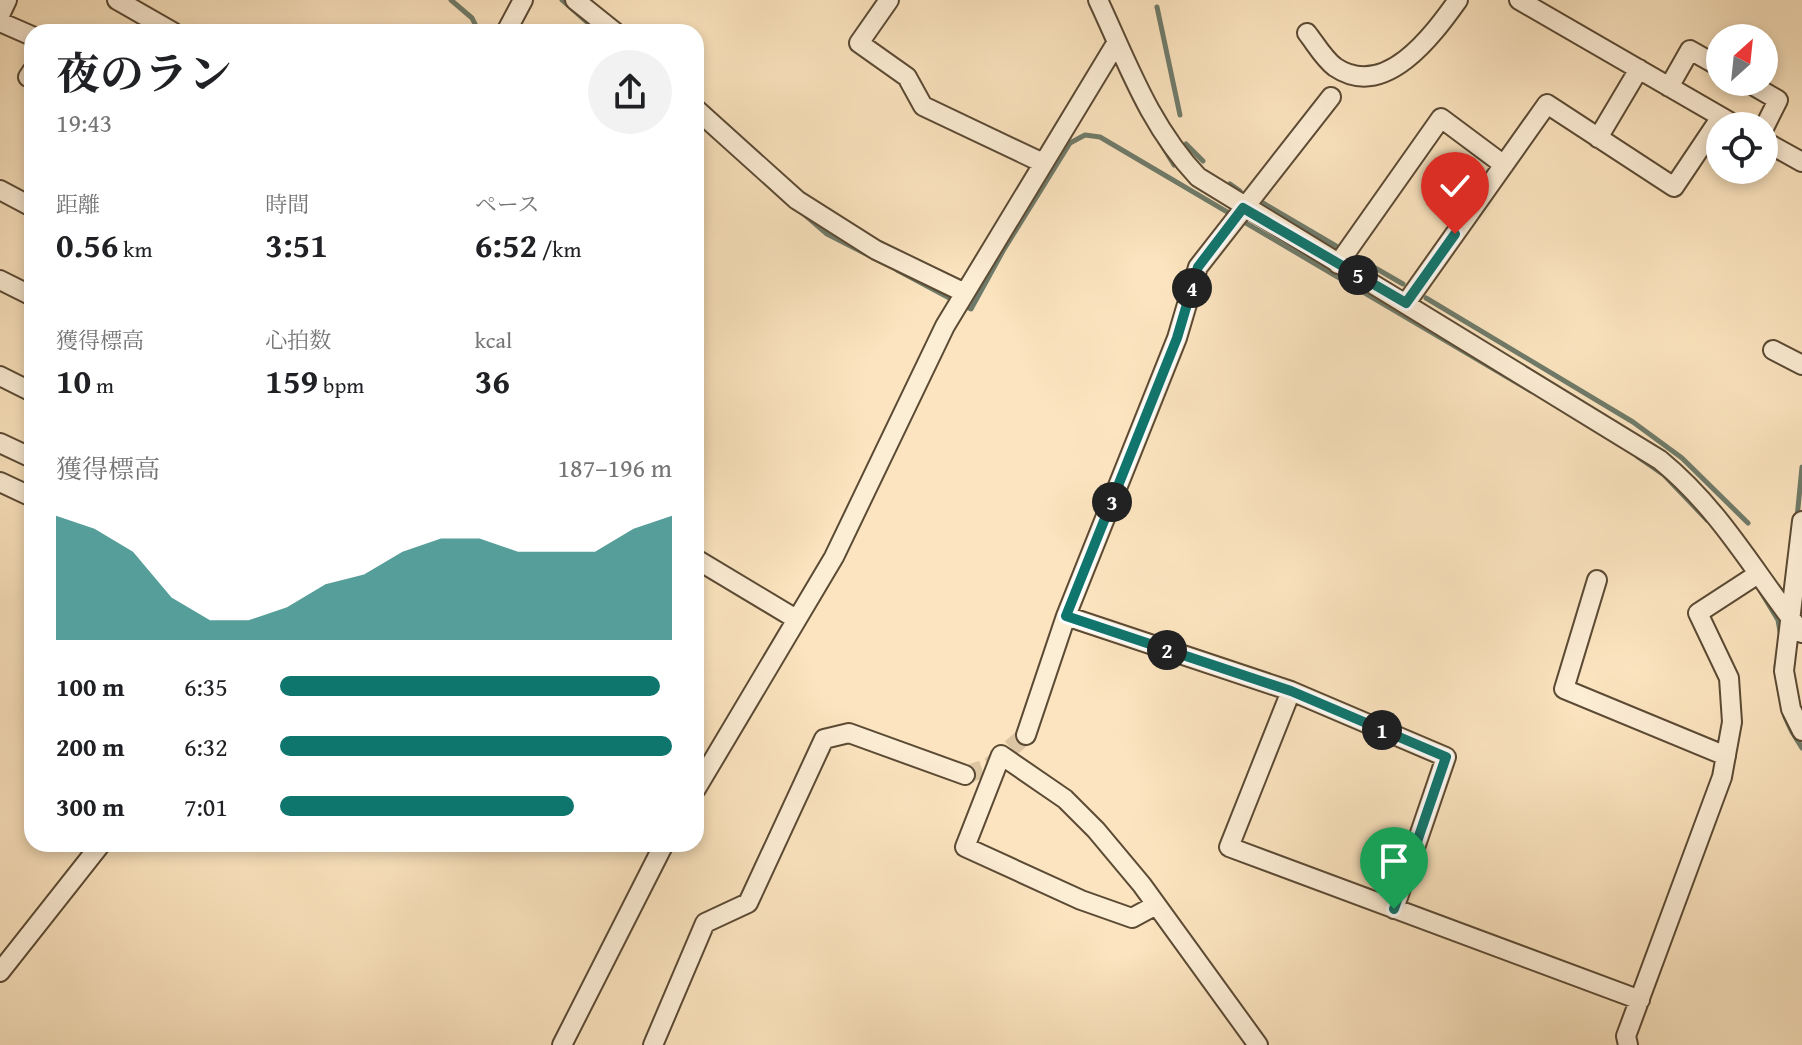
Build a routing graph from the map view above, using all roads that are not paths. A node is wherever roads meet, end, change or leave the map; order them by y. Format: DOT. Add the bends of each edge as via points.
graph roads {
  1 [pos="7,0"];
  2 [pos="117,0"];
  3 [pos="523,0"];
  4 [pos="575,0"];
  5 [pos="889,0"];
  6 [pos="1118,0"];
  7 [pos="1458,0"];
  8 [pos="1519,0"];
  9 [pos="1102,8"];
  10 [pos="0,15"];
  11 [pos="0,22"];
  12 [pos="159,24"];
  13 [pos="510,24"];
  14 [pos="605,24"];
  15 [pos="24,32"];
  16 [pos="1307,33"];
  17 [pos="1117,42"];
  18 [pos="1706,59"];
  19 [pos="1639,69"];
  20 [pos="1669,87"];
  21 [pos="1771,96"];
  22 [pos="1331,97"];
  23 [pos="1712,112"];
  24 [pos="1772,112"];
  25 [pos="704,116"];
  26 [pos="1598,138"];
  27 [pos="1706,149"];
  28 [pos="1778,149"];
  29 [pos="1802,162"];
  30 [pos="1043,163"];
  31 [pos="1504,165"];
  32 [pos="0,190"];
  33 [pos="24,203"];
  34 [pos="1243,208"];
  35 [pos="1338,264"];
  36 [pos="0,280"];
  37 [pos="24,292"];
  38 [pos="965,293"];
  39 [pos="1406,303"];
  40 [pos="1773,350"];
  41 [pos="1802,365"];
  42 [pos="0,376"];
  43 [pos="24,388"];
  44 [pos="3,444"];
  45 [pos="24,454"];
  46 [pos="0,465"];
  47 [pos="0,482"];
  48 [pos="24,493"];
  49 [pos="1802,521"];
  50 [pos="704,564"];
  51 [pos="1758,574"];
  52 [pos="1597,580"];
  53 [pos="1066,616"];
  54 [pos="796,619"];
  55 [pos="1797,626"];
  56 [pos="1291,691"];
  57 [pos="1802,731"];
  58 [pos="1026,735"];
  59 [pos="1726,756"];
  60 [pos="704,775"];
  61 [pos="965,775"];
  62 [pos="95,852"];
  63 [pos="660,852"];
  64 [pos="1156,905"];
  65 [pos="1394,909"];
  66 [pos="0,972"];
  67 [pos="1640,1000"];
  68 [pos="562,1045"];
  69 [pos="653,1045"];
  70 [pos="1258,1045"];
  71 [pos="1628,1045"];
  1 -- 10 [label="street"];
  2 -- 12 [label="street"];
  3 -- 13 [label="street"];
  4 -- 14 [label="street"];
  5 -- 30 [label="street" via="859,43 907,77 923,106"];
  6 -- 9 [label="street"];
  7 -- 16 [label="street" via="1412,57 1385,71 1361,76 1335,67"];
  8 -- 19 [label="street"];
  9 -- 17 [label="street"];
  11 -- 15 [label="street"];
  17 -- 30 [label="street"];
  17 -- 34 [label="street" via="1169,147 1198,177"];
  18 -- 20 [label="street" via="1690,50"];
  19 -- 20 [label="street"];
  19 -- 26 [label="street"];
  20 -- 23 [label="street"];
  21 -- 24 [label="street" via="1778,100"];
  22 -- 34 [label="street"];
  25 -- 38 [label="street" via="797,200 876,250"];
  26 -- 27 [label="street" via="1674,187"];
  26 -- 31 [label="street" via="1547,104"];
  28 -- 29 [label="street"];
  30 -- 38 [label="street"];
  31 -- 35 [label="street" via="1441,118"];
  31 -- 39 [label="street"];
  32 -- 33 [label="street"];
  34 -- 35 [label="street"];
  34 -- 53 [label="street" via="1198,267 1177,338"];
  35 -- 39 [label="street"];
  36 -- 37 [label="street"];
  38 -- 54 [label="street" via="834,557"];
  39 -- 51 [label="street" via="1660,460 1726,525"];
  40 -- 41 [label="street"];
  42 -- 43 [label="street"];
  44 -- 45 [label="street"];
  44 -- 46 [label="street"];
  47 -- 48 [label="street"];
  49 -- 55 [label="street"];
  50 -- 54 [label="street"];
  51 -- 55 [label="street"];
  51 -- 59 [label="street" via="1698,613 1729,678 1732,722"];
  52 -- 59 [label="street" via="1564,689"];
  53 -- 56 [label="street"];
  53 -- 58 [label="street"];
  54 -- 60 [label="street"];
  55 -- 57 [label="street" via="1784,671 1791,709"];
  56 -- 65 [label="street" via="1446,757"];
  56 -- 65 [label="street" via="1229,847"];
  59 -- 67 [label="street"];
  61 -- 69 [label="street" via="849,733 824,739 748,903 705,923"];
  62 -- 66 [label="street"];
  63 -- 68 [label="street"];
  64 -- 64 [label="street" via="1065,799 1001,755 965,847 1132,918"];
  64 -- 70 [label="street"];
  65 -- 67 [label="street"];
  67 -- 71 [label="street" via="1626,1036"];
}
